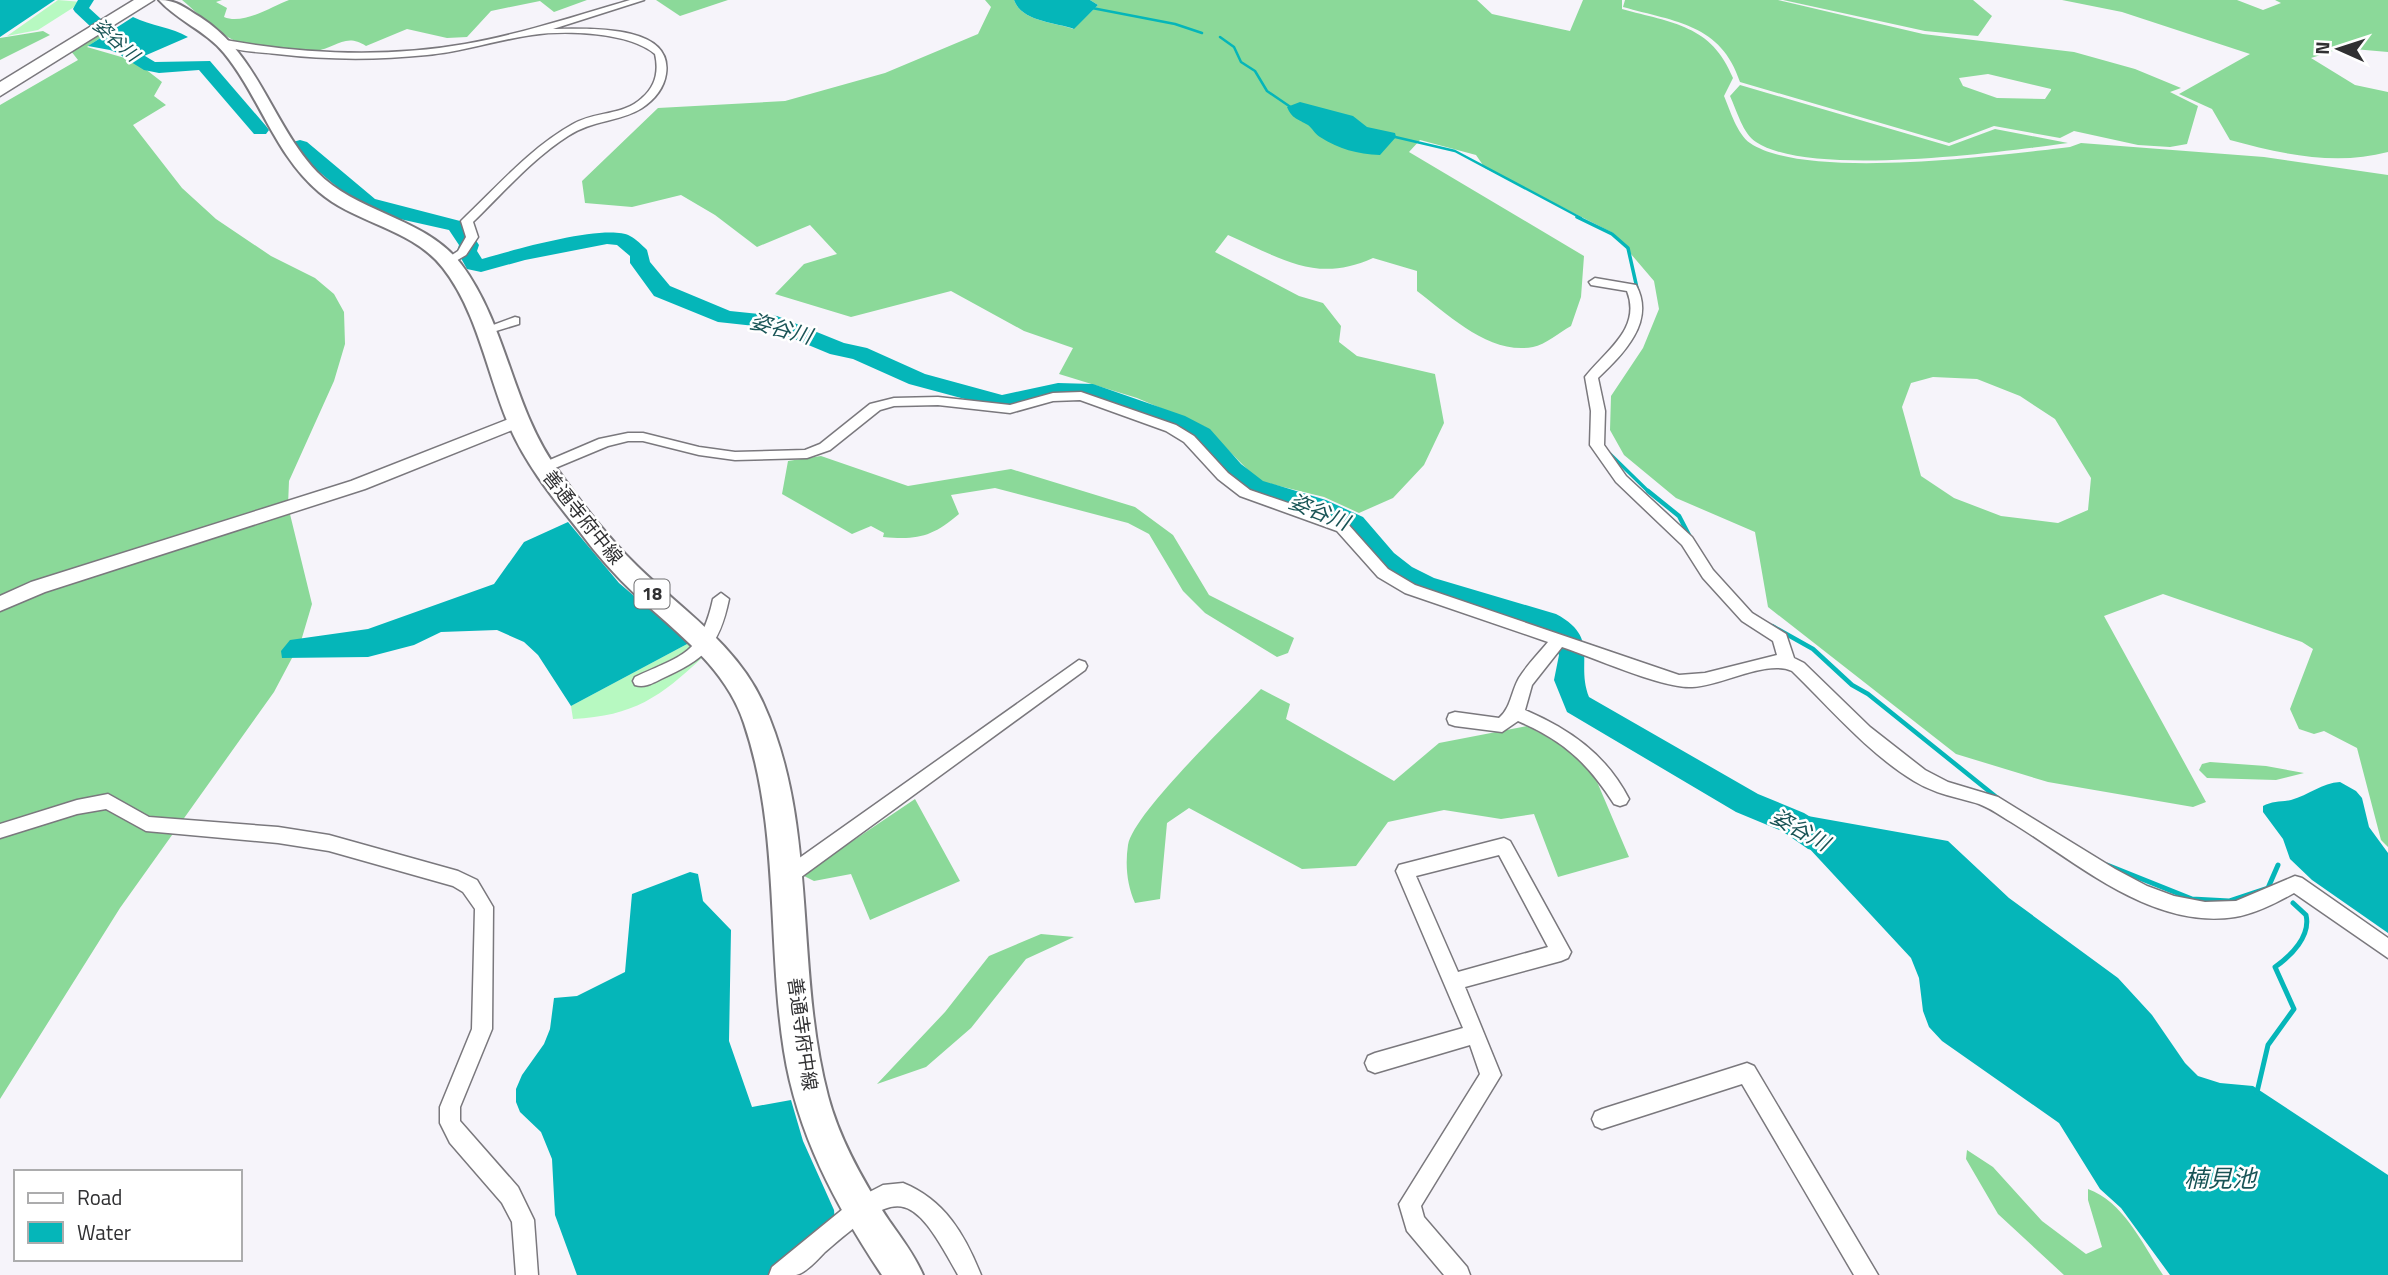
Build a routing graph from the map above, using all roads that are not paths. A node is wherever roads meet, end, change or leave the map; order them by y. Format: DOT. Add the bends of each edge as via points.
graph roads {
  1 [pos="120,0"];
  2 [pos="146,0"];
  3 [pos="166,0"];
  4 [pos="640,0"];
  5 [pos="531,32"];
  6 [pos="230,49"];
  7 [pos="313,58"];
  8 [pos="0,70"];
  9 [pos="0,90"];
  10 [pos="461,249"];
  11 [pos="1595,282"];
  12 [pos="515,321"];
  13 [pos="483,331"];
  14 [pos="519,421"];
  15 [pos="543,468"];
  16 [pos="721,599"];
  17 [pos="0,604"];
  18 [pos="1560,642"];
  19 [pos="708,645"];
  20 [pos="1787,662"];
  21 [pos="1079,666"];
  22 [pos="641,681"];
  23 [pos="1516,713"];
  24 [pos="1455,719"];
  25 [pos="1619,799"];
  26 [pos="0,831"];
  27 [pos="787,877"];
  28 [pos="2388,949"];
  29 [pos="1453,982"];
  30 [pos="1476,1034"];
  31 [pos="1375,1063"];
  32 [pos="1602,1119"];
  33 [pos="860,1209"];
  34 [pos="527,1275"];
  35 [pos="780,1275"];
  36 [pos="904,1275"];
  37 [pos="970,1275"];
  38 [pos="1459,1275"];
  39 [pos="1867,1275"];
  1 -- 8 [label="highway"];
  2 -- 9 [label="highway"];
  3 -- 6 [label="main road, 善通寺府中線 / 18"];
  4 -- 5 [label="street"];
  5 -- 6 [label="street" via="450,49 342,56"];
  5 -- 10 [label="street" via="598,33 642,41 660,53 661,79 636,108 581,124 523,165 467,221"];
  6 -- 7 [label="street"];
  6 -- 10 [label="main road, 善通寺府中線 / 18" via="311,176 342,201 420,240"];
  10 -- 13 [label="main road, 善通寺府中線 / 18" via="461,279"];
  11 -- 20 [label="street" via="1632,288 1636,319 1622,348 1591,377 1598,411 1597,445 1627,485 1687,541 1708,574 1747,617 1780,638"];
  12 -- 13 [label="street"];
  13 -- 14 [label="main road, 善通寺府中線 / 18"];
  14 -- 15 [label="main road, 善通寺府中線 / 18"];
  14 -- 17 [label="street" via="358,485 64,578"];
  15 -- 18 [label="street" via="604,442 628,437 735,456 807,454 825,447 875,407 894,402 938,401 1010,409 1054,397 1082,396 1171,428 1189,439 1245,493 1342,527 1383,573 1410,589"];
  15 -- 19 [label="main road, 善通寺府中線 / 18" via="625,569"];
  16 -- 19 [label="street"];
  18 -- 20 [label="street" via="1679,681 1708,680"];
  18 -- 23 [label="street" via="1516,696"];
  19 -- 22 [label="street"];
  19 -- 27 [label="main road, 善通寺府中線 / 18" via="740,685 757,719 775,788"];
  20 -- 28 [label="street" via="1895,756 1936,785 1990,801 2095,869 2177,905 2198,909 2236,909 2295,884"];
  21 -- 27 [label="street"];
  23 -- 24 [label="street" via="1502,725 1492,726"];
  23 -- 25 [label="street" via="1562,732 1591,757"];
  26 -- 34 [label="street" via="108,801 146,824 329,843 458,878 470,886 484,907 482,1029 450,1107 450,1123 510,1195 523,1220"];
  27 -- 33 [label="main road, 善通寺府中線 / 18" via="804,1068 819,1126"];
  29 -- 29 [label="street" via="1405,871 1504,846 1561,951"];
  29 -- 30 [label="street"];
  30 -- 31 [label="street"];
  30 -- 38 [label="street" via="1491,1075 1410,1204 1415,1223"];
  32 -- 39 [label="street" via="1747,1073"];
  33 -- 35 [label="street"];
  33 -- 36 [label="main road, 善通寺府中線 / 18"];
  33 -- 37 [label="street" via="878,1196 897,1191 916,1196 951,1238"];
}
